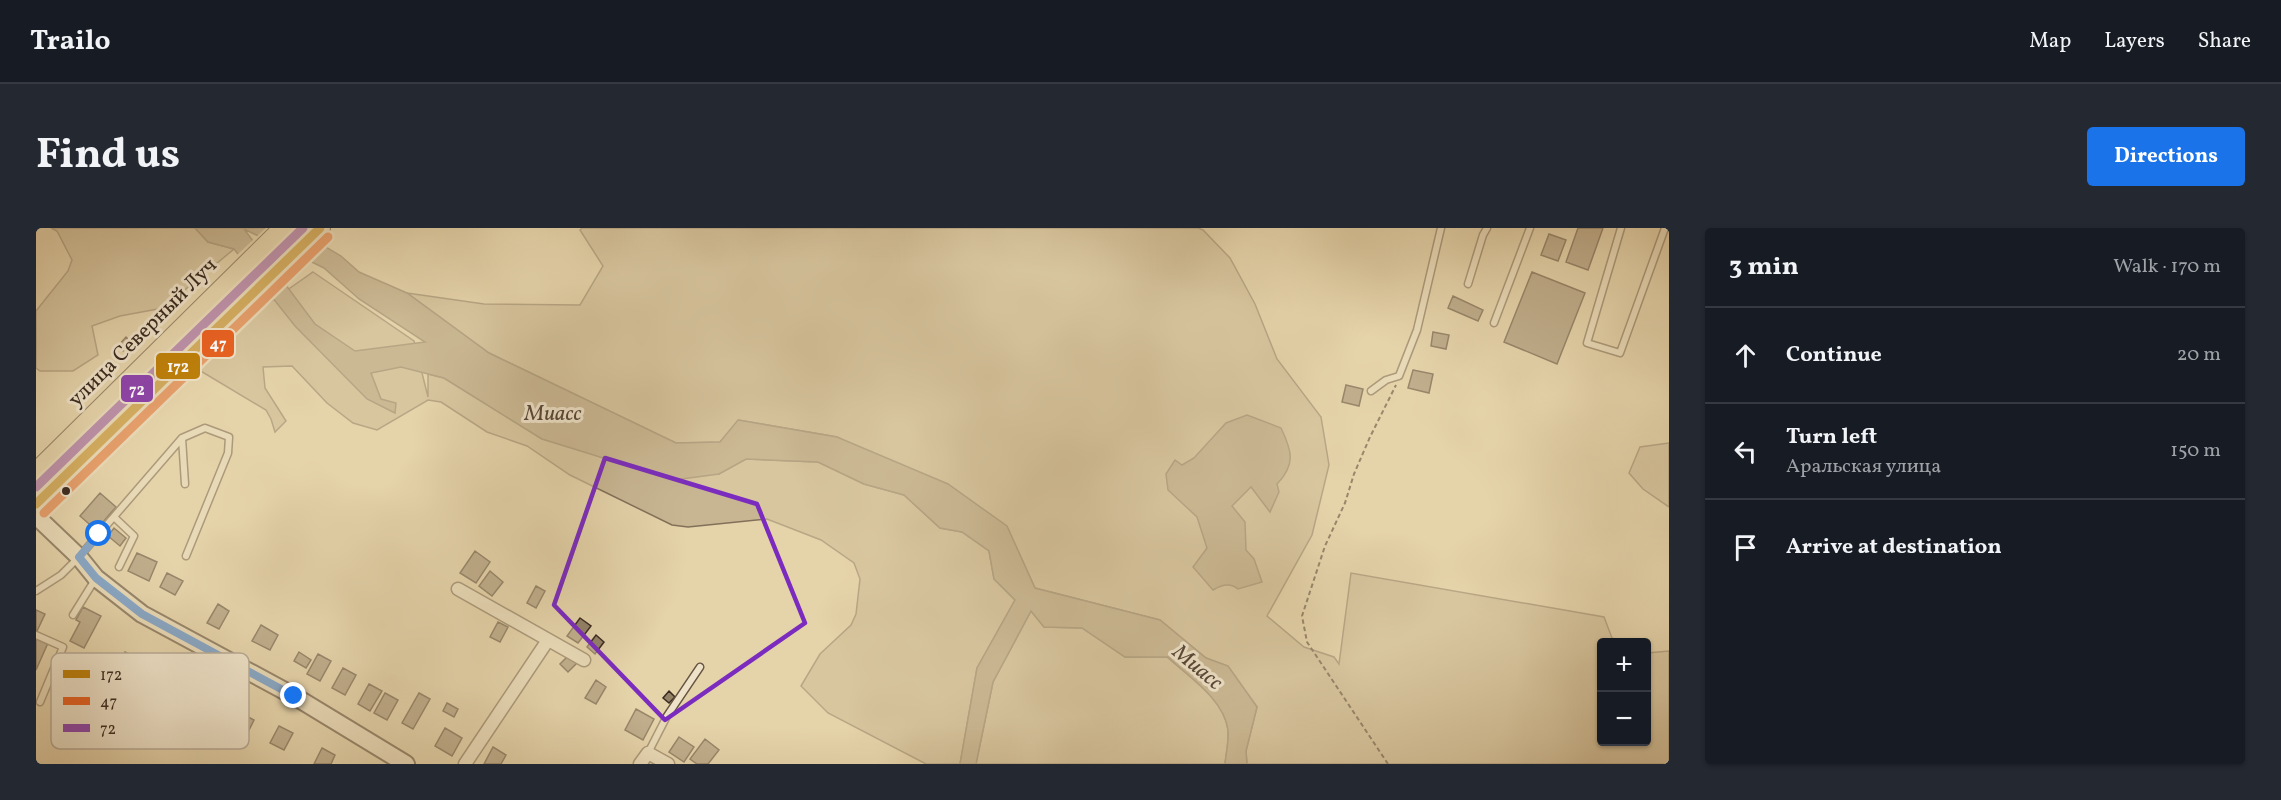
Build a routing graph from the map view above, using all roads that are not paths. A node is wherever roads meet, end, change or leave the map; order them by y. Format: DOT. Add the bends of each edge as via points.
graph roads {
  1 [pos="284,228"];
  2 [pos="320,228"];
  3 [pos="1441,228"];
  4 [pos="1487,228"];
  5 [pos="1530,228"];
  6 [pos="1621,228"];
  7 [pos="1665,228"];
  8 [pos="1468,284"];
  9 [pos="1494,323"];
  10 [pos="1371,391"];
  11 [pos="183,438"];
  12 [pos="36,473"];
  13 [pos="185,484"];
  14 [pos="36,504"];
  15 [pos="36,516"];
  16 [pos="114,517"];
  17 [pos="186,556"];
  18 [pos="79,557"];
  19 [pos="119,567"];
  20 [pos="96,578"];
  21 [pos="458,589"];
  22 [pos="36,591"];
  23 [pos="73,615"];
  24 [pos="36,635"];
  25 [pos="548,640"];
  26 [pos="60,653"];
  27 [pos="214,653"];
  28 [pos="584,660"];
  29 [pos="700,667"];
  30 [pos="249,672"];
  31 [pos="51,676"];
  32 [pos="40,702"];
  33 [pos="648,753"];
  34 [pos="406,764"];
  35 [pos="465,764"];
  36 [pos="640,764"];
  37 [pos="668,764"];
  1 -- 12 [label="main road, улица Северный Луч"];
  2 -- 14 [label="main road"];
  3 -- 10 [label="lane" via="1417,330 1399,376"];
  4 -- 8 [label="lane"];
  5 -- 9 [label="lane"];
  6 -- 7 [label="lane" via="1587,344 1620,353"];
  11 -- 13 [label="lane"];
  11 -- 16 [label="lane"];
  11 -- 17 [label="lane" via="205,428 229,437 228,453"];
  15 -- 18 [label="street"];
  16 -- 18 [label="lane"];
  16 -- 19 [label="lane" via="134,536"];
  18 -- 20 [label="street"];
  18 -- 22 [label="lane"];
  20 -- 23 [label="lane"];
  20 -- 27 [label="street" via="142,614"];
  21 -- 25 [label="street"];
  24 -- 26 [label="lane" via="63,647"];
  25 -- 28 [label="street"];
  25 -- 35 [label="street"];
  29 -- 33 [label="lane"];
  30 -- 34 [label="street"];
  31 -- 32 [label="lane"];
  33 -- 36 [label="street"];
  33 -- 37 [label="street"];
}
